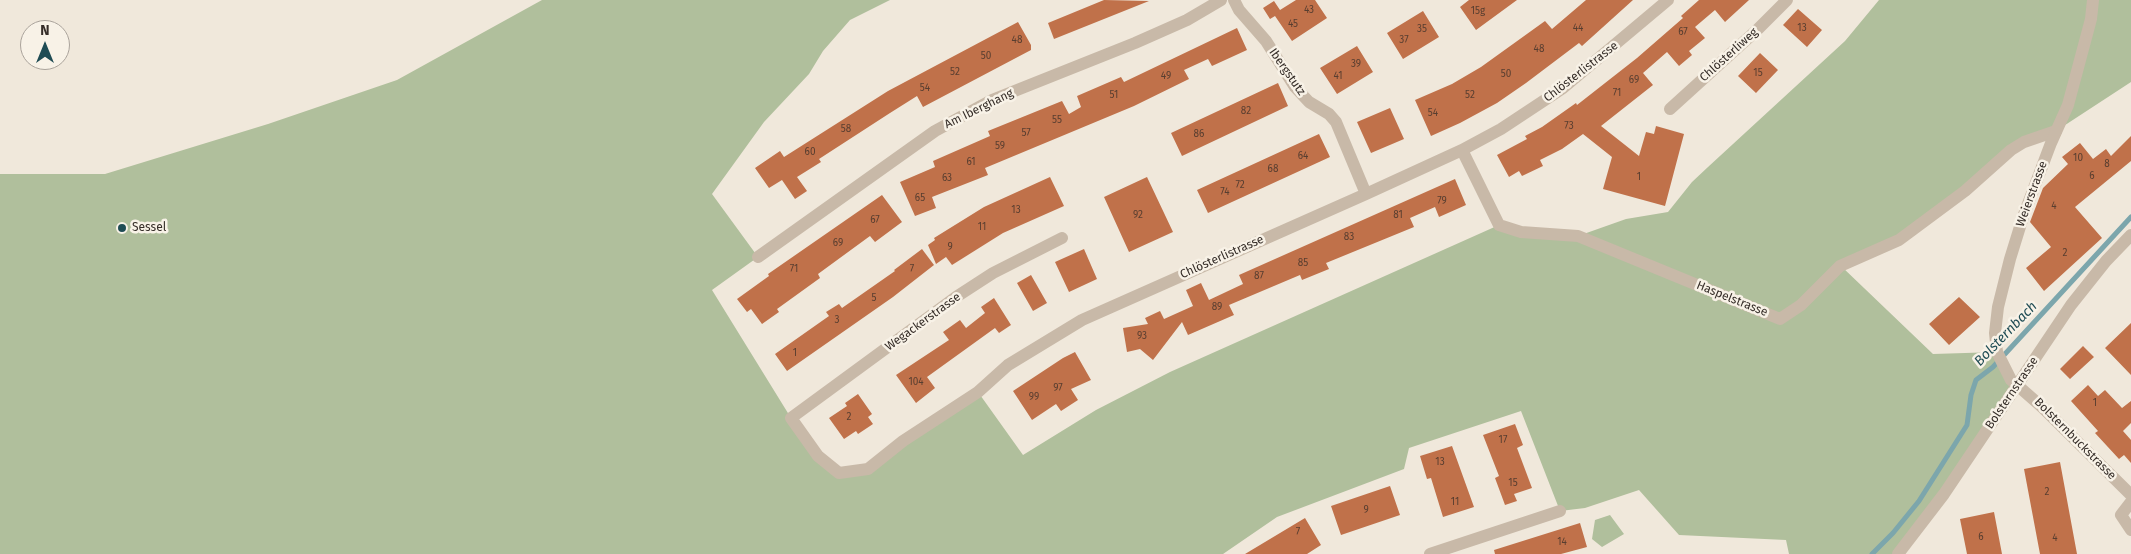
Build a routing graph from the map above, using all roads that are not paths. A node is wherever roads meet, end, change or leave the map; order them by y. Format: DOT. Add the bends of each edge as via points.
graph roads {
  1 [pos="1221,0"];
  2 [pos="1234,0"];
  3 [pos="1668,0"];
  4 [pos="1787,0"];
  5 [pos="2093,0"];
  6 [pos="1670,109"];
  7 [pos="2056,131"];
  8 [pos="1462,150"];
  9 [pos="1366,194"];
  10 [pos="2131,236"];
  11 [pos="1062,238"];
  12 [pos="758,257"];
  13 [pos="2018,385"];
  14 [pos="791,418"];
  15 [pos="2131,495"];
  16 [pos="2131,502"];
  17 [pos="1560,511"];
  18 [pos="2131,530"];
  19 [pos="1430,554"];
  20 [pos="1898,554"];
  1 -- 12 [label="street, Am Iberghang" via="1187,20 1135,43 992,100 935,131"];
  2 -- 9 [label="street, Ibergstutz" via="1266,41 1295,87 1308,102 1336,122"];
  3 -- 8 [label="street, Chlösterlistrasse" via="1564,88 1518,119"];
  4 -- 6 [label="street, Chlösterliweg"];
  5 -- 7 [label="street, Weierstrasse" via="2068,105"];
  7 -- 8 [label="street, Haspelstrasse" via="2011,150 1965,191 1899,240 1840,266 1801,305 1780,319 1578,236 1521,232 1499,225"];
  7 -- 13 [label="street, Weierstrasse" via="2023,217 1998,307 1997,352 2011,380"];
  8 -- 9 [label="street, Chlösterlistrasse"];
  9 -- 14 [label="street, Chlösterlistrasse" via="1082,320 1008,365 978,392 903,440 868,469 839,473 818,456"];
  10 -- 13 [label="street, Bolsternstrasse" via="2071,305"];
  11 -- 14 [label="street, Wegackerstrasse" via="993,273 956,297"];
  13 -- 15 [label="street, Bolsternbuckstrasse"];
  13 -- 20 [label="street, Bolsternstrasse" via="1944,494"];
  16 -- 18 [label="street" via="2121,515"];
  17 -- 19 [label="street"];
}
